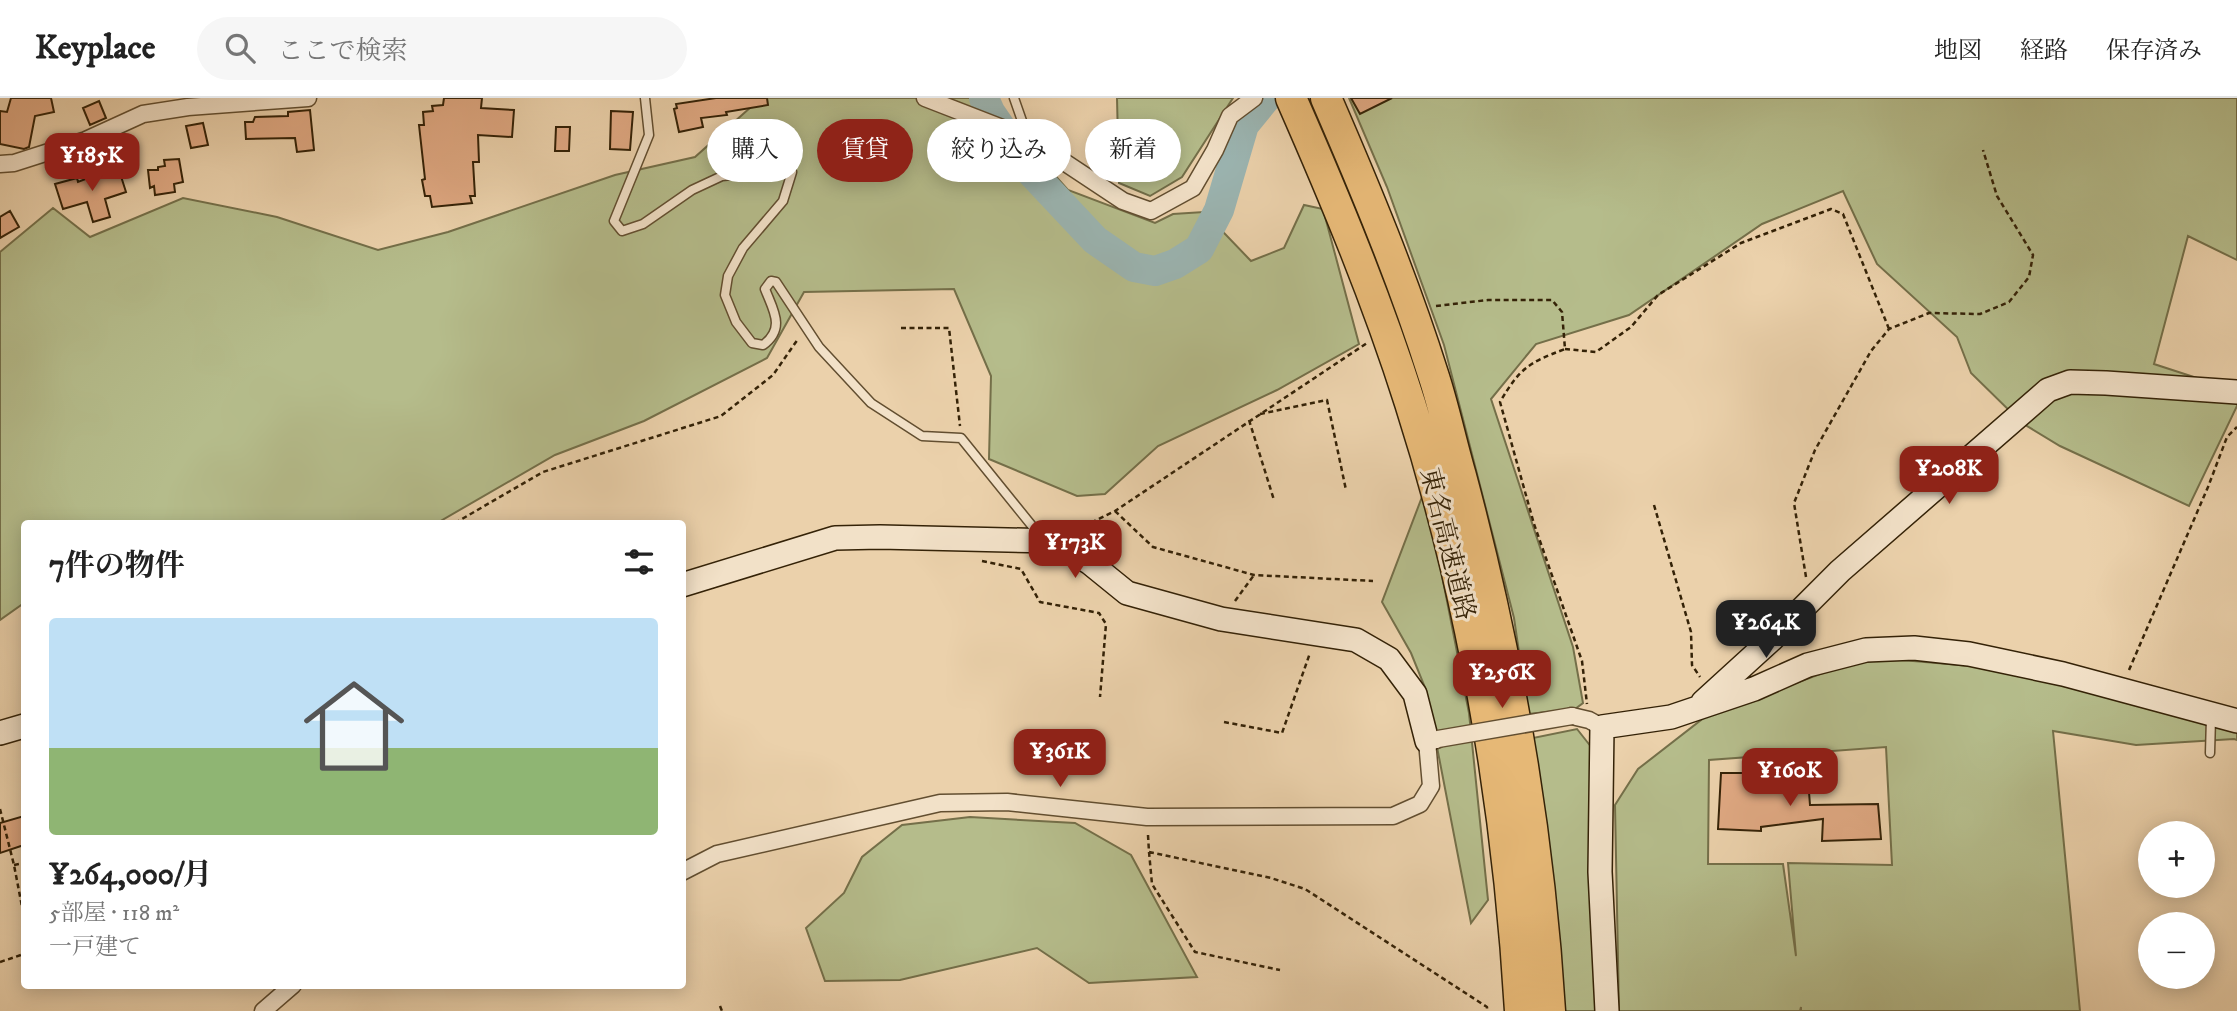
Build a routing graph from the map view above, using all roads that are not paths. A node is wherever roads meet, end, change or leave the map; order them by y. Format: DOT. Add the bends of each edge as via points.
graph roads {
  1 [pos="308,98"];
  2 [pos="645,98"];
  3 [pos="925,98"];
  4 [pos="1014,98"];
  5 [pos="1254,98"];
  6 [pos="1291,98"];
  7 [pos="1326,98"];
  8 [pos="175,103"];
  9 [pos="976,119"];
  10 [pos="1021,119"];
  11 [pos="0,164"];
  12 [pos="1071,167"];
  13 [pos="2237,392"];
  14 [pos="1049,541"];
  15 [pos="686,584"];
  16 [pos="1704,701"];
  17 [pos="2211,714"];
  18 [pos="2237,721"];
  19 [pos="1595,723"];
  20 [pos="21,727"];
  21 [pos="0,733"];
  22 [pos="1432,740"];
  23 [pos="2210,753"];
  24 [pos="686,870"];
  25 [pos="288,989"];
  26 [pos="263,1011"];
  27 [pos="1520,1011"];
  28 [pos="1550,1011"];
  29 [pos="1607,1011"];
  1 -- 8 [label="street"];
  2 -- 14 [label="lane" via="649,135 614,221 622,231 643,224 692,190 722,176 792,172 783,201 743,248 728,276 725,295 736,322 752,343 763,345 772,338 777,320 765,289 771,281 776,282 819,347 871,402 922,436 961,438"];
  3 -- 9 [label="street"];
  4 -- 10 [label="lane"];
  5 -- 12 [label="street" via="1230,116 1193,188 1151,211 1123,201"];
  6 -- 27 [label="highway, 東名高速道路" via="1369,286 1439,504 1479,673 1502,816"];
  7 -- 28 [label="highway, 東名高速道路" via="1398,273 1433,375 1486,570 1531,811"];
  8 -- 11 [label="street" via="86,141"];
  13 -- 16 [label="street" via="2070,382 2048,390 1840,571"];
  14 -- 15 [label="street" via="835,538"];
  14 -- 22 [label="street" via="1090,564 1127,593 1222,620 1356,640 1390,659 1415,694"];
  16 -- 17 [label="street" via="1754,689 1808,664 1866,650 1914,648 1969,654 2063,674"];
  16 -- 19 [label="street" via="1671,717"];
  17 -- 18 [label="street"];
  17 -- 23 [label="lane"];
  19 -- 22 [label="street, bridge" via="1572,716"];
  19 -- 29 [label="street"];
  20 -- 21 [label="street"];
  22 -- 24 [label="street" via="1431,786 1420,804 1393,816 1147,817 1006,802 940,803 717,854"];
  25 -- 26 [label="street"];
}
